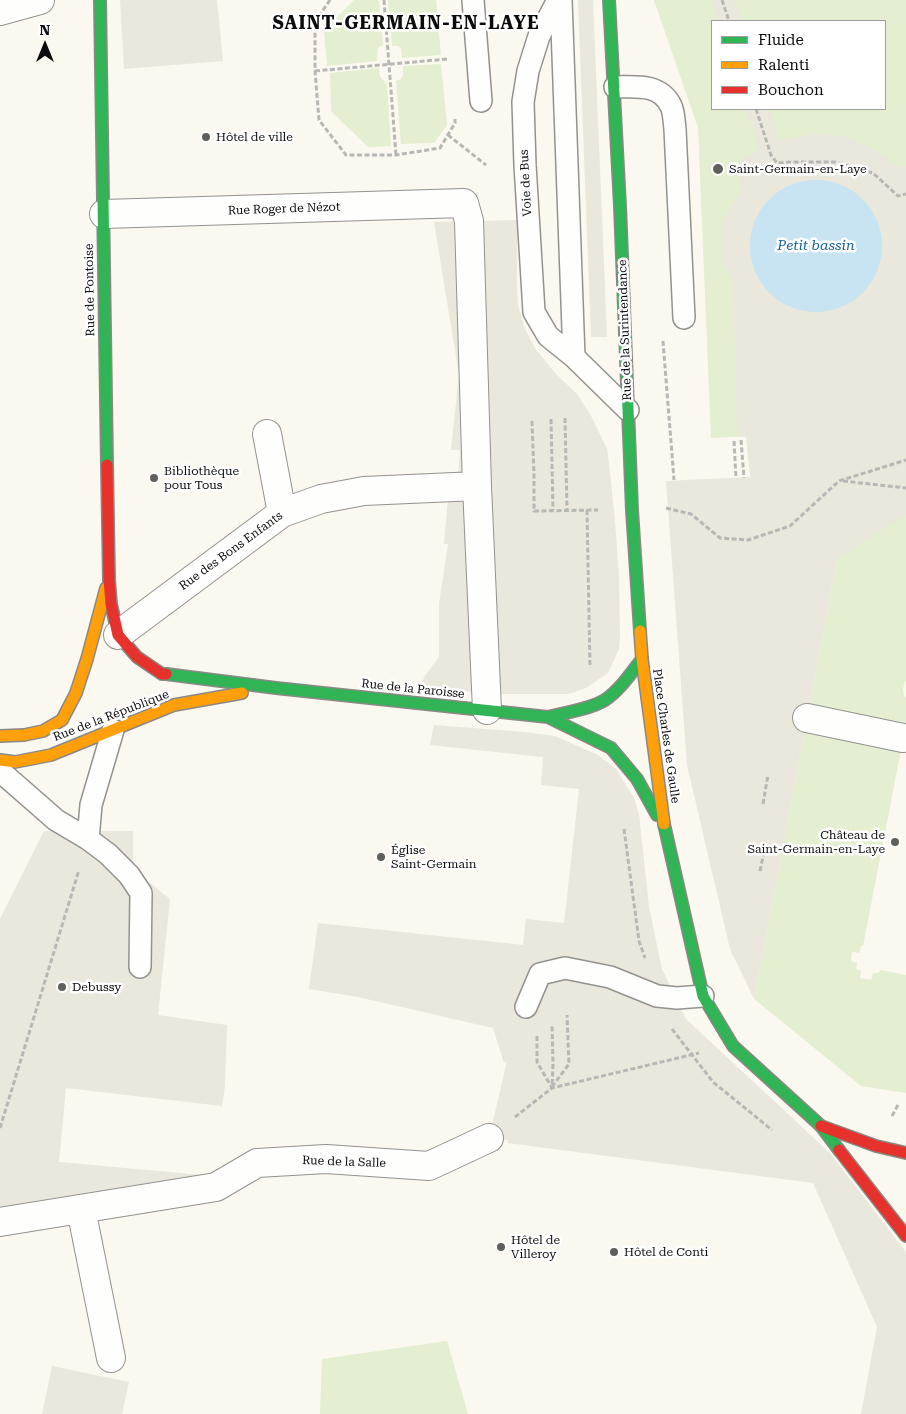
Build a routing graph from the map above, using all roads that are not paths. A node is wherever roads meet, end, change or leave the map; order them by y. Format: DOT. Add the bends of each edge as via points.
graph roads {
  1 [pos="40,0"];
  2 [pos="100,0"];
  3 [pos="473,0"];
  4 [pos="559,0"];
  5 [pos="609,0"];
  6 [pos="0,11"];
  7 [pos="615,87"];
  8 [pos="481,101"];
  9 [pos="104,214"];
  10 [pos="684,318"];
  11 [pos="574,357"];
  12 [pos="628,410"];
  13 [pos="267,434"];
  14 [pos="476,486"];
  15 [pos="282,513"];
  16 [pos="109,580"];
  17 [pos="118,635"];
  18 [pos="642,659"];
  19 [pos="235,689"];
  20 [pos="487,710"];
  21 [pos="548,717"];
  22 [pos="807,718"];
  23 [pos="113,730"];
  24 [pos="0,736"];
  25 [pos="903,738"];
  26 [pos="0,760"];
  27 [pos="0,770"];
  28 [pos="665,830"];
  29 [pos="88,839"];
  30 [pos="140,967"];
  31 [pos="704,996"];
  32 [pos="526,1007"];
  33 [pos="821,1126"];
  34 [pos="489,1138"];
  35 [pos="906,1153"];
  36 [pos="81,1209"];
  37 [pos="0,1222"];
  38 [pos="906,1236"];
  39 [pos="111,1358"];
  1 -- 6 [label="street"];
  2 -- 9 [label="main road, Rue de Pontoise"];
  3 -- 8 [label="lane"];
  4 -- 11 [label="lane, Voie de Bus"];
  4 -- 11 [label="lane, Voie de Bus" via="539,36 528,71 523,102 525,165 534,312 548,336"];
  5 -- 7 [label="main road, Rue de la Surintendance"];
  7 -- 10 [label="lane" via="647,87 662,93 671,106 675,129"];
  7 -- 12 [label="main road, Rue de la Surintendance"];
  9 -- 14 [label="street, Rue Roger de Nézot" via="464,203 469,221"];
  9 -- 16 [label="main road, Rue de Pontoise"];
  11 -- 12 [label="lane, Voie de Bus"];
  12 -- 18 [label="main road, Rue de la Surintendance"];
  13 -- 15 [label="street"];
  14 -- 15 [label="street, Rue des Bons Enfants" via="364,491 321,499"];
  14 -- 20 [label="street"];
  15 -- 17 [label="street, Rue des Bons Enfants"];
  16 -- 17 [label="main road, Rue de Pontoise"];
  16 -- 24 [label="main road, Rue de Pontoise" via="76,693 62,720 43,731"];
  17 -- 19 [label="main road, Rue de Pontoise" via="137,657 162,674"];
  18 -- 21 [label="main road, Place Charles de Gaulle" via="605,700"];
  18 -- 28 [label="main road, Place Charles de Gaulle"];
  19 -- 20 [label="main road, Rue de la Paroisse" via="276,688"];
  19 -- 23 [label="main road, Rue de la République" via="174,705"];
  20 -- 21 [label="main road, Rue de la Paroisse"];
  21 -- 28 [label="main road, Place Charles de Gaulle" via="611,748 637,779"];
  22 -- 25 [label="street"];
  23 -- 26 [label="main road, Rue de la République" via="51,755 15,762"];
  23 -- 29 [label="lane" via="90,805"];
  27 -- 29 [label="lane" via="56,820"];
  28 -- 31 [label="main road, Place Charles de Gaulle"];
  29 -- 30 [label="lane" via="129,875 141,892"];
  31 -- 32 [label="lane" via="657,996 610,976 565,968 540,974"];
  31 -- 33 [label="main road, Place Charles de Gaulle" via="733,1046"];
  33 -- 35 [label="main road"];
  33 -- 38 [label="main road" via="895,1215"];
  34 -- 36 [label="street, Rue de la Salle" via="429,1166 326,1159 257,1163 216,1187"];
  36 -- 37 [label="street, Rue de la Salle"];
  36 -- 39 [label="street"];
}
